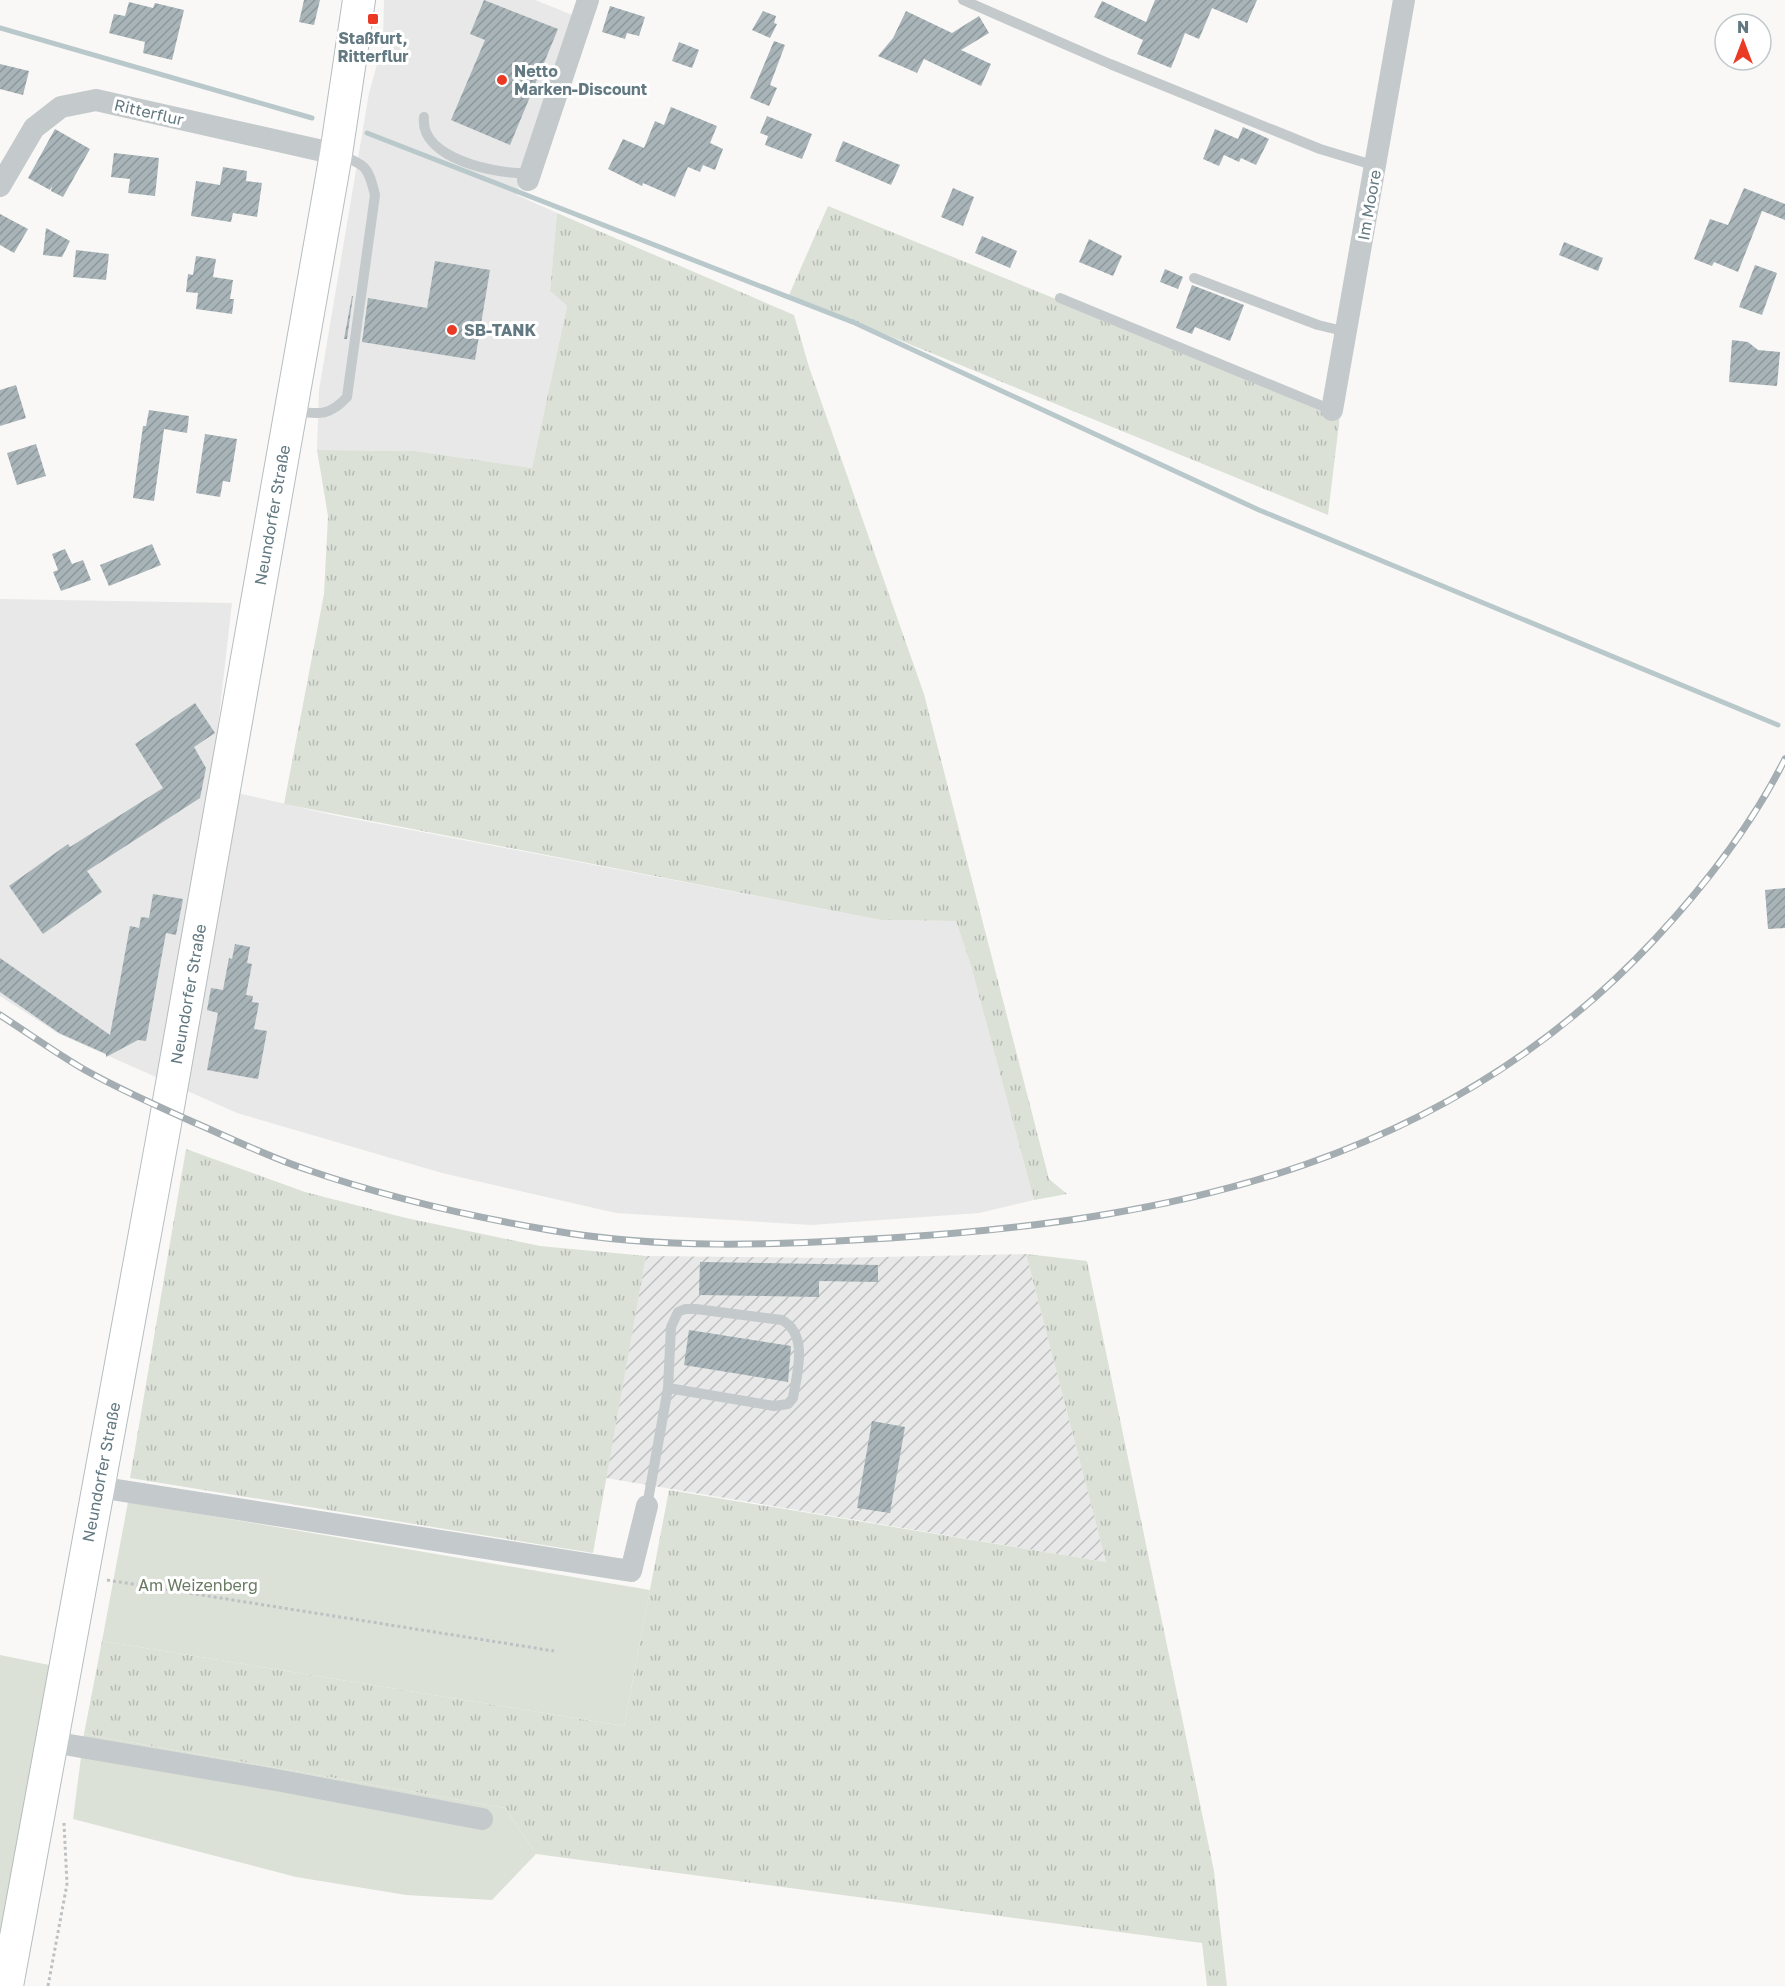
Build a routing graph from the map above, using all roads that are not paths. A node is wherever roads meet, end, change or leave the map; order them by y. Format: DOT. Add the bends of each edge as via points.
graph roads {
  1 [pos="359,0"];
  2 [pos="588,0"];
  3 [pos="963,0"];
  4 [pos="1404,0"];
  5 [pos="424,117"];
  6 [pos="336,154"];
  7 [pos="1376,166"];
  8 [pos="529,176"];
  9 [pos="0,186"];
  10 [pos="1194,278"];
  11 [pos="1060,298"];
  12 [pos="1348,332"];
  13 [pos="290,410"];
  14 [pos="1332,410"];
  15 [pos="668,1388"];
  16 [pos="98,1487"];
  17 [pos="647,1506"];
  18 [pos="52,1742"];
  19 [pos="482,1819"];
  20 [pos="7,1986"];
  1 -- 6 [label="main road, Neundorfer Straße"];
  2 -- 8 [label="street"];
  3 -- 7 [label="lane" via="1320,149"];
  4 -- 7 [label="street, Im Moore"];
  5 -- 8 [label="lane" via="426,136 434,146 490,171"];
  6 -- 9 [label="street, Ritterflur" via="96,100 62,107 34,128"];
  6 -- 13 [label="main road, Neundorfer Straße"];
  6 -- 13 [label="lane" via="363,164 370,173 375,195 347,397 335,410 319,414"];
  7 -- 12 [label="street, Im Moore"];
  10 -- 12 [label="lane" via="1317,325"];
  11 -- 14 [label="lane"];
  12 -- 14 [label="street, Im Moore"];
  13 -- 16 [label="main road, Neundorfer Straße"];
  15 -- 15 [label="lane" via="671,1327 674,1318 685,1309 782,1320 789,1324 799,1342 793,1398 788,1404 774,1406"];
  15 -- 17 [label="lane"];
  16 -- 17 [label="street" via="631,1571"];
  16 -- 18 [label="main road, Neundorfer Straße"];
  18 -- 19 [label="street"];
  18 -- 20 [label="main road, Neundorfer Straße"];
}
